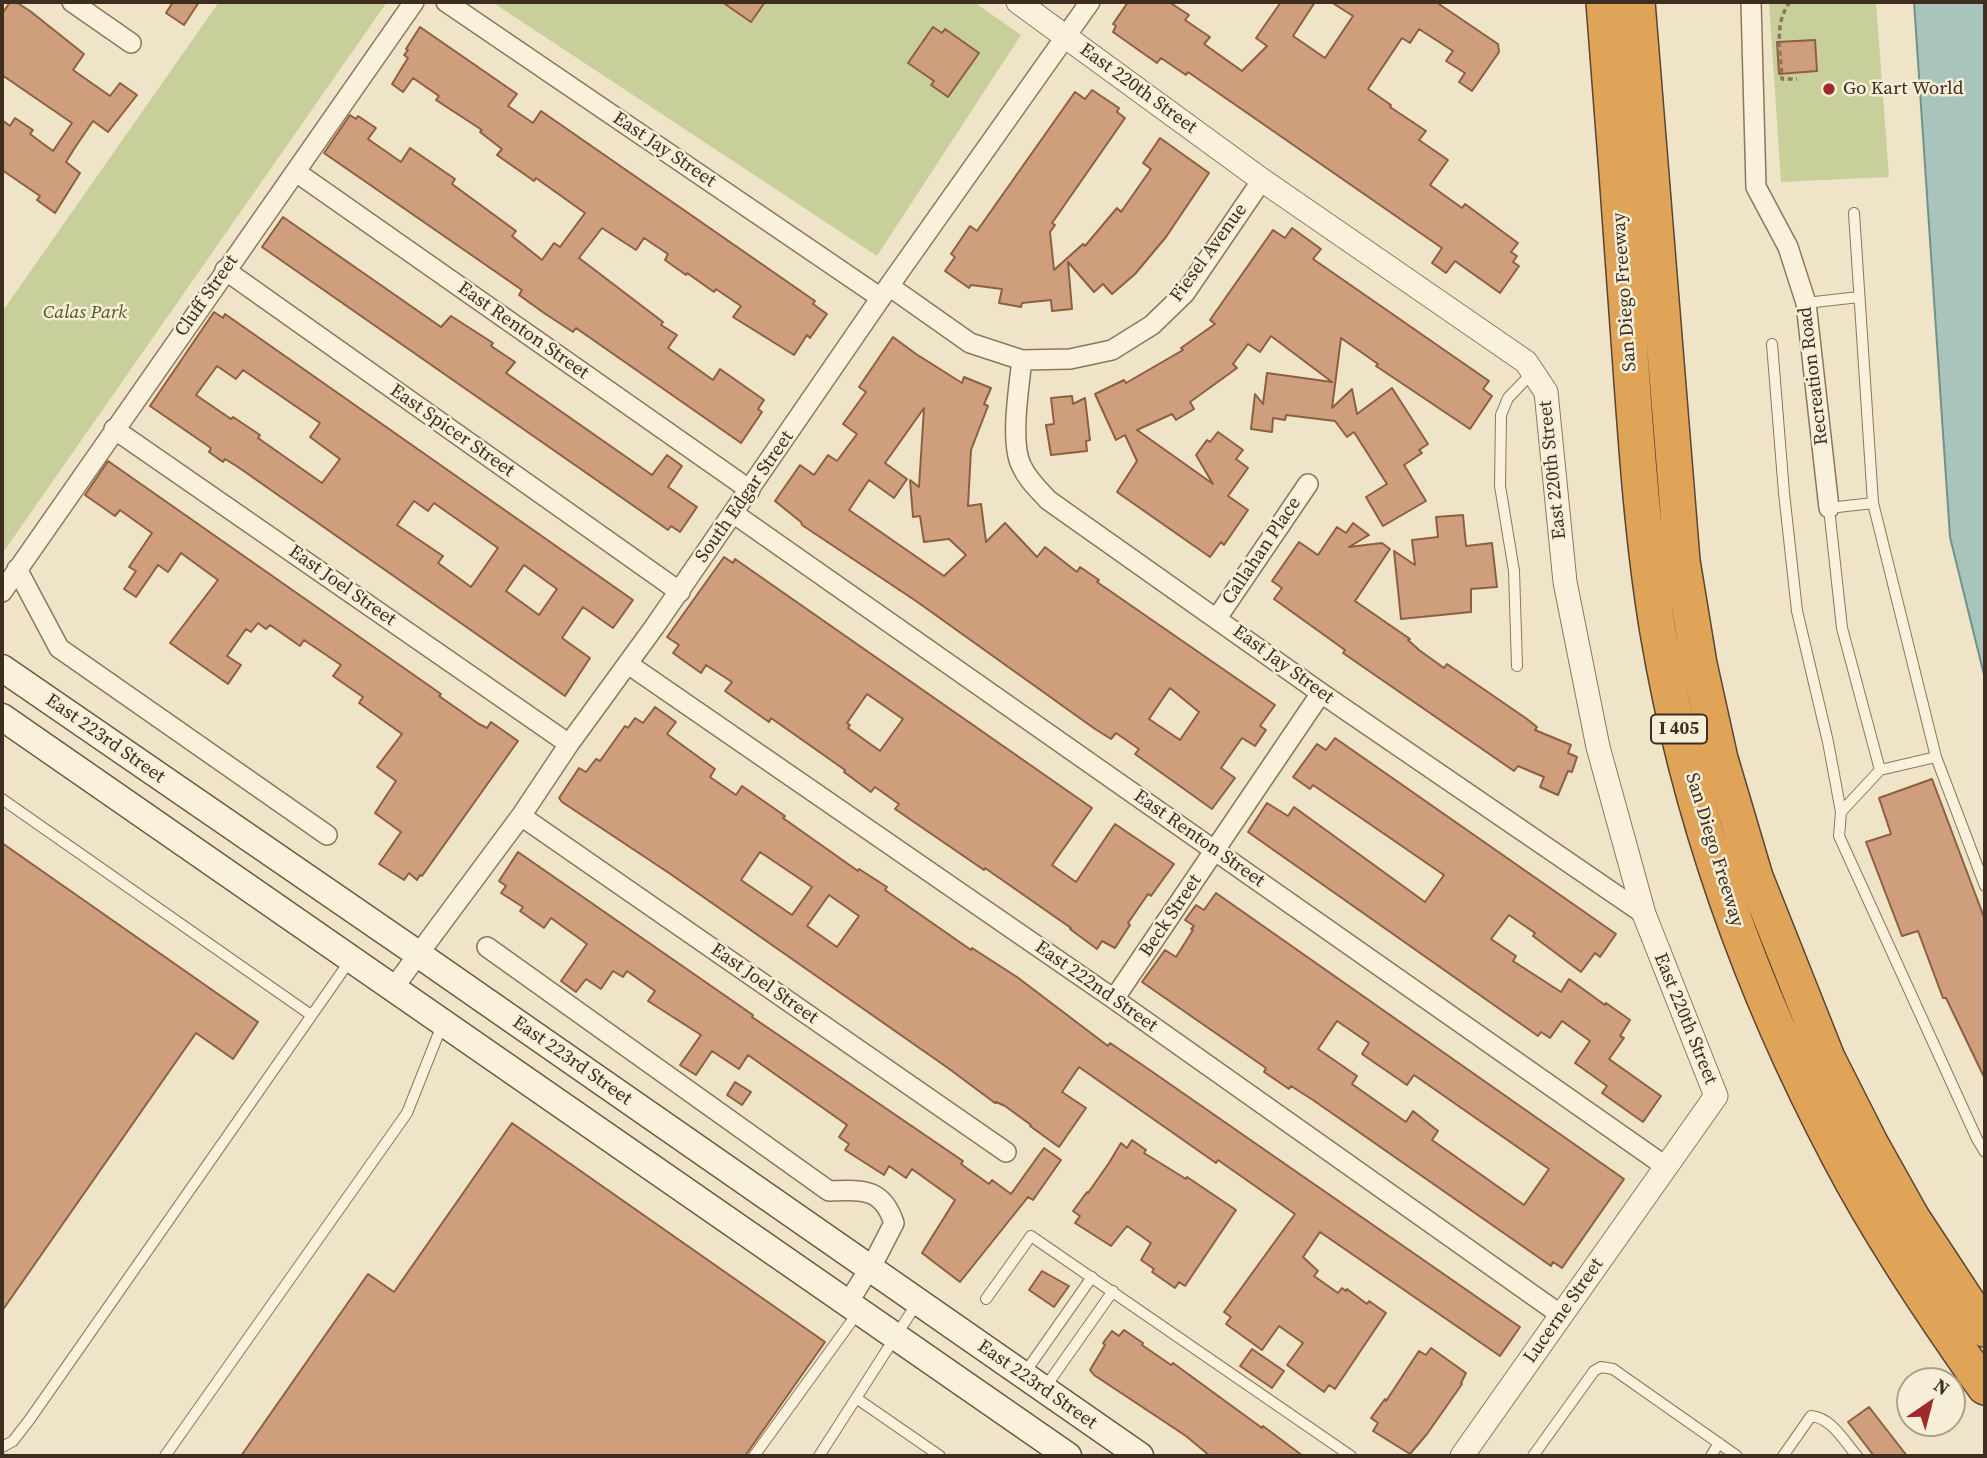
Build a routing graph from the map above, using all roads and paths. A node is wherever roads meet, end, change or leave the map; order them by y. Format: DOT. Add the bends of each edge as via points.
graph roads {
  1 [pos="72,2"];
  2 [pos="414,2"];
  3 [pos="446,2"];
  4 [pos="1018,2"];
  5 [pos="1090,2"];
  6 [pos="1604,2"];
  7 [pos="1626,2"];
  8 [pos="1637,2"];
  9 [pos="1657,2"];
  10 [pos="1751,2"];
  11 [pos="1790,2"];
  12 [pos="1067,37"];
  13 [pos="131,43"];
  14 [pos="1797,79"];
  15 [pos="296,172"];
  16 [pos="1262,180"];
  17 [pos="1854,213"];
  18 [pos="225,270"];
  19 [pos="885,292"];
  20 [pos="1859,297"];
  21 [pos="1806,303"];
  22 [pos="1772,344"];
  23 [pos="1022,360"];
  24 [pos="1533,373"];
  25 [pos="114,429"];
  26 [pos="1308,484"];
  27 [pos="750,490"];
  28 [pos="1873,503"];
  29 [pos="1829,508"];
  30 [pos="733,513"];
  31 [pos="18,569"];
  32 [pos="2,592"];
  33 [pos="680,592"];
  34 [pos="1217,618"];
  35 [pos="628,664"];
  36 [pos="1517,666"];
  37 [pos="2,668"];
  38 [pos="1321,693"];
  39 [pos="2,717"];
  40 [pos="569,744"];
  41 [pos="1936,757"];
  42 [pos="1880,770"];
  43 [pos="2,799"];
  44 [pos="1841,812"];
  45 [pos="521,816"];
  46 [pos="327,835"];
  47 [pos="1216,850"];
  48 [pos="1985,886"];
  49 [pos="1644,914"];
  50 [pos="487,947"];
  51 [pos="418,954"];
  52 [pos="351,958"];
  53 [pos="394,987"];
  54 [pos="1114,999"];
  55 [pos="311,1015"];
  56 [pos="443,1021"];
  57 [pos="1006,1152"];
  58 [pos="1985,1152"];
  59 [pos="1665,1166"];
  60 [pos="869,1268"];
  61 [pos="1092,1277"];
  62 [pos="1113,1291"];
  63 [pos="1985,1294"];
  64 [pos="986,1298"];
  65 [pos="918,1302"];
  66 [pos="853,1307"];
  67 [pos="1561,1315"];
  68 [pos="1985,1329"];
  69 [pos="896,1337"];
  70 [pos="1985,1351"];
  71 [pos="1033,1382"];
  72 [pos="1985,1387"];
  73 [pos="856,1398"];
  74 [pos="1719,1443"];
  75 [pos="2,1447"];
  76 [pos="165,1456"];
  77 [pos="754,1456"];
  78 [pos="820,1456"];
  79 [pos="940,1456"];
  80 [pos="1068,1456"];
  81 [pos="1140,1456"];
  82 [pos="1351,1456"];
  83 [pos="1462,1456"];
  84 [pos="1533,1456"];
  85 [pos="1710,1456"];
  86 [pos="1737,1456"];
  87 [pos="1783,1456"];
  88 [pos="1857,1456"];
  1 -- 13 [label="street"];
  2 -- 15 [label="street, Cluff Street"];
  3 -- 19 [label="street, East Jay Street"];
  4 -- 12 [label="street, East 220th Street"];
  5 -- 12 [label="street, South Edgar Street"];
  6 -- 72 [label="highway, San Diego Freeway / I 405" via="1647,555 1672,699 1712,856 1805,1091 1890,1245"];
  7 -- 70 [label="highway" via="1660,484 1678,622 1717,793 1742,877 1810,1055 1901,1223"];
  8 -- 68 [label="highway" via="1682,561 1720,759 1755,877 1827,1058 1912,1217"];
  9 -- 63 [label="highway, I 405" via="1700,546 1737,740 1787,908 1828,1006 1894,1144"];
  10 -- 21 [label="street, Recreation Road" via="1756,187 1788,247"];
  11 -- 14 [label="path" via="1779,30 1782,79"];
  12 -- 16 [label="street, East 220th Street"];
  12 -- 19 [label="street, South Edgar Street"];
  15 -- 18 [label="street, Cluff Street"];
  15 -- 27 [label="street, East Renton Street"];
  16 -- 23 [label="street, Fiesel Avenue" via="1185,293 1152,325 1112,349 1070,359"];
  16 -- 24 [label="street, East 220th Street" via="1526,362"];
  17 -- 20 [label="lane"];
  18 -- 25 [label="street, Cluff Street"];
  18 -- 33 [label="street, East Spicer Street"];
  19 -- 23 [label="street, Fiesel Avenue" via="970,344"];
  19 -- 27 [label="street, South Edgar Street"];
  20 -- 21 [label="lane"];
  20 -- 28 [label="lane"];
  21 -- 29 [label="street, Recreation Road"];
  22 -- 44 [label="lane" via="1797,611"];
  23 -- 34 [label="street, East Jay Street" via="1017,442 1019,463 1031,482 1048,500"];
  24 -- 36 [label="lane" via="1508,398 1500,415 1500,486 1514,570"];
  24 -- 49 [label="street, East 220th Street" via="1546,392 1565,582 1595,734"];
  25 -- 31 [label="street, Cluff Street"];
  25 -- 40 [label="street, East Joel Street"];
  26 -- 34 [label="street, Callahan Place"];
  27 -- 30 [label="street, South Edgar Street"];
  28 -- 29 [label="lane"];
  28 -- 41 [label="lane"];
  29 -- 42 [label="lane" via="1842,628"];
  30 -- 33 [label="street, South Edgar Street"];
  30 -- 47 [label="street, East Renton Street"];
  31 -- 32 [label="street, Cluff Street"];
  31 -- 46 [label="street" via="59,648"];
  33 -- 35 [label="street, South Edgar Street"];
  34 -- 38 [label="street, East Jay Street"];
  35 -- 40 [label="street, South Edgar Street"];
  35 -- 54 [label="street, East 222nd Street"];
  37 -- 51 [label="main road, East 223rd Street"];
  38 -- 47 [label="street, Beck Street"];
  38 -- 49 [label="street, East Jay Street"];
  39 -- 52 [label="main road, East 223rd Street"];
  40 -- 45 [label="street, South Edgar Street"];
  41 -- 42 [label="lane"];
  41 -- 48 [label="lane"];
  42 -- 44 [label="lane"];
  43 -- 55 [label="lane"];
  44 -- 58 [label="lane" via="1839,835"];
  45 -- 51 [label="street, South Edgar Street"];
  45 -- 57 [label="street, East Joel Street"];
  47 -- 54 [label="street, Beck Street"];
  47 -- 59 [label="street, East Renton Street"];
  49 -- 59 [label="street, East 220th Street" via="1716,1096"];
  50 -- 60 [label="street" via="829,1191 859,1191 889,1206 894,1223"];
  51 -- 53 [label="street, South Edgar Street"];
  51 -- 60 [label="main road, East 223rd Street"];
  52 -- 53 [label="main road, East 223rd Street"];
  52 -- 55 [label="lane"];
  53 -- 56 [label="main road, East 223rd Street"];
  54 -- 67 [label="street, East 222nd Street"];
  55 -- 75 [label="lane" via="30,1419 13,1441"];
  56 -- 66 [label="main road, East 223rd Street"];
  56 -- 76 [label="lane" via="407,1113"];
  59 -- 67 [label="street, Lucerne Street"];
  60 -- 65 [label="main road, East 223rd Street"];
  60 -- 66 [label="street"];
  61 -- 62 [label="lane"];
  61 -- 64 [label="lane" via="1031,1236"];
  61 -- 71 [label="lane"];
  62 -- 71 [label="lane"];
  62 -- 82 [label="lane"];
  65 -- 69 [label="lane"];
  65 -- 71 [label="main road, East 223rd Street"];
  66 -- 69 [label="main road, East 223rd Street"];
  66 -- 77 [label="lane"];
  67 -- 83 [label="street, Lucerne Street"];
  69 -- 73 [label="lane"];
  69 -- 80 [label="main road, East 223rd Street"];
  71 -- 81 [label="main road, East 223rd Street"];
  73 -- 78 [label="lane"];
  73 -- 79 [label="lane"];
  74 -- 84 [label="lane" via="1613,1369 1601,1367"];
  74 -- 85 [label="lane"];
  74 -- 86 [label="lane"];
  87 -- 88 [label="lane" via="1811,1416 1829,1423"];
}
